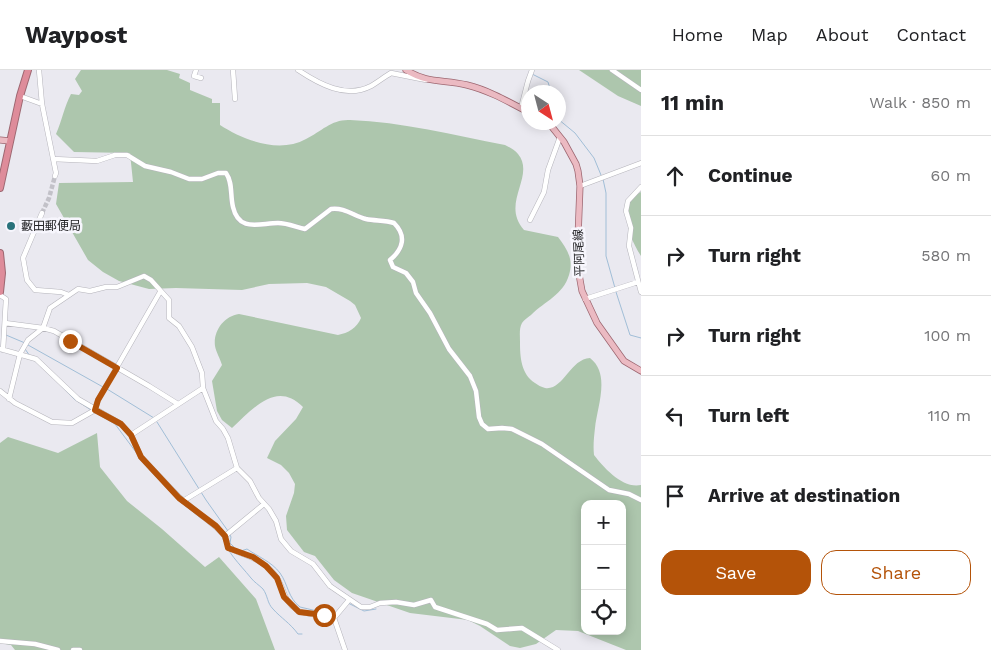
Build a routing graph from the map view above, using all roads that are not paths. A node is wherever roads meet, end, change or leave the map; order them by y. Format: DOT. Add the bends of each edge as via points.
graph roads {
  1 [pos="28,70"];
  2 [pos="39,70"];
  3 [pos="196,70"];
  4 [pos="233,70"];
  5 [pos="298,70"];
  6 [pos="406,70"];
  7 [pos="532,70"];
  8 [pos="612,70"];
  9 [pos="201,78"];
  10 [pos="429,81"];
  11 [pos="527,85"];
  12 [pos="641,90"];
  13 [pos="20,96"];
  14 [pos="235,99"];
  15 [pos="42,104"];
  16 [pos="521,108"];
  17 [pos="554,130"];
  18 [pos="560,137"];
  19 [pos="0,140"];
  20 [pos="10,141"];
  21 [pos="53,159"];
  22 [pos="641,163"];
  23 [pos="55,176"];
  24 [pos="580,186"];
  25 [pos="641,187"];
  26 [pos="0,188"];
  27 [pos="42,214"];
  28 [pos="530,220"];
  29 [pos="0,253"];
  30 [pos="638,282"];
  31 [pos="0,292"];
  32 [pos="160,292"];
  33 [pos="641,292"];
  34 [pos="69,295"];
  35 [pos="0,296"];
  36 [pos="585,299"];
  37 [pos="5,323"];
  38 [pos="43,328"];
  39 [pos="2,349"];
  40 [pos="20,354"];
  41 [pos="117,368"];
  42 [pos="641,371"];
  43 [pos="203,388"];
  44 [pos="0,392"];
  45 [pos="8,399"];
  46 [pos="178,404"];
  47 [pos="95,410"];
  48 [pos="131,435"];
  49 [pos="238,468"];
  50 [pos="641,500"];
  51 [pos="183,501"];
  52 [pos="264,504"];
  53 [pos="225,536"];
  54 [pos="349,600"];
  55 [pos="334,618"];
  56 [pos="0,640"];
  57 [pos="58,650"];
  58 [pos="73,650"];
  59 [pos="80,650"];
  60 [pos="346,650"];
  61 [pos="558,650"];
  1 -- 13 [label="highway"];
  2 -- 15 [label="street"];
  3 -- 9 [label="street" via="194,76"];
  4 -- 14 [label="street"];
  5 -- 10 [label="street" via="318,84 338,90 362,90 391,73"];
  6 -- 10 [label="main road"];
  7 -- 11 [label="street"];
  8 -- 12 [label="street"];
  10 -- 16 [label="main road" via="466,84"];
  13 -- 15 [label="street"];
  13 -- 20 [label="highway"];
  15 -- 21 [label="street"];
  17 -- 18 [label="main road, 平阿尾線"];
  18 -- 24 [label="main road, 平阿尾線" via="576,164"];
  18 -- 28 [label="street" via="551,152 544,192"];
  19 -- 20 [label="main road"];
  20 -- 26 [label="highway"];
  21 -- 23 [label="street"];
  21 -- 50 [label="street" via="97,161 115,155 127,156 145,166 189,179 226,173 230,178 234,212 241,222 251,226 280,223 306,228 334,208 394,223 401,232 402,244 397,255 390,260 393,267 406,273 413,282 416,293 449,349 472,380 482,424 488,429 512,429 542,444 609,490"];
  22 -- 24 [label="street"];
  24 -- 36 [label="main road, 平阿尾線" via="577,263"];
  25 -- 30 [label="street" via="628,200 626,211 631,228 629,246"];
  27 -- 34 [label="street" via="23,258 27,280 35,290"];
  29 -- 31 [label="highway"];
  30 -- 33 [label="street"];
  30 -- 36 [label="street"];
  32 -- 34 [label="street" via="144,276 117,287 90,291 78,289"];
  32 -- 41 [label="street"];
  32 -- 43 [label="street" via="169,300 168,318 179,326 192,347 202,373"];
  34 -- 38 [label="street" via="50,308"];
  35 -- 37 [label="street" via="6,299"];
  36 -- 42 [label="main road, 平阿尾線" via="597,323 624,361"];
  37 -- 38 [label="street"];
  37 -- 39 [label="street"];
  38 -- 40 [label="street" via="28,340"];
  38 -- 41 [label="street" via="54,331"];
  39 -- 40 [label="street"];
  40 -- 45 [label="street"];
  40 -- 47 [label="street" via="36,359 69,392"];
  41 -- 46 [label="street"];
  41 -- 47 [label="street"];
  43 -- 46 [label="street"];
  43 -- 49 [label="street" via="216,420 228,438"];
  44 -- 45 [label="street"];
  45 -- 47 [label="street" via="52,422 72,423"];
  46 -- 48 [label="street"];
  47 -- 48 [label="street" via="121,424"];
  48 -- 51 [label="street" via="141,457"];
  49 -- 51 [label="street"];
  49 -- 52 [label="street"];
  51 -- 53 [label="street"];
  52 -- 53 [label="street"];
  52 -- 54 [label="street" via="291,552 313,564 330,586"];
  53 -- 55 [label="street" via="228,548 253,557 266,566 295,609"];
  54 -- 55 [label="street"];
  54 -- 61 [label="street" via="361,607 370,607 396,602 414,606 431,600 435,607 497,630 522,628"];
  55 -- 60 [label="street"];
  56 -- 57 [label="street"];
  58 -- 59 [label="street"];
}
